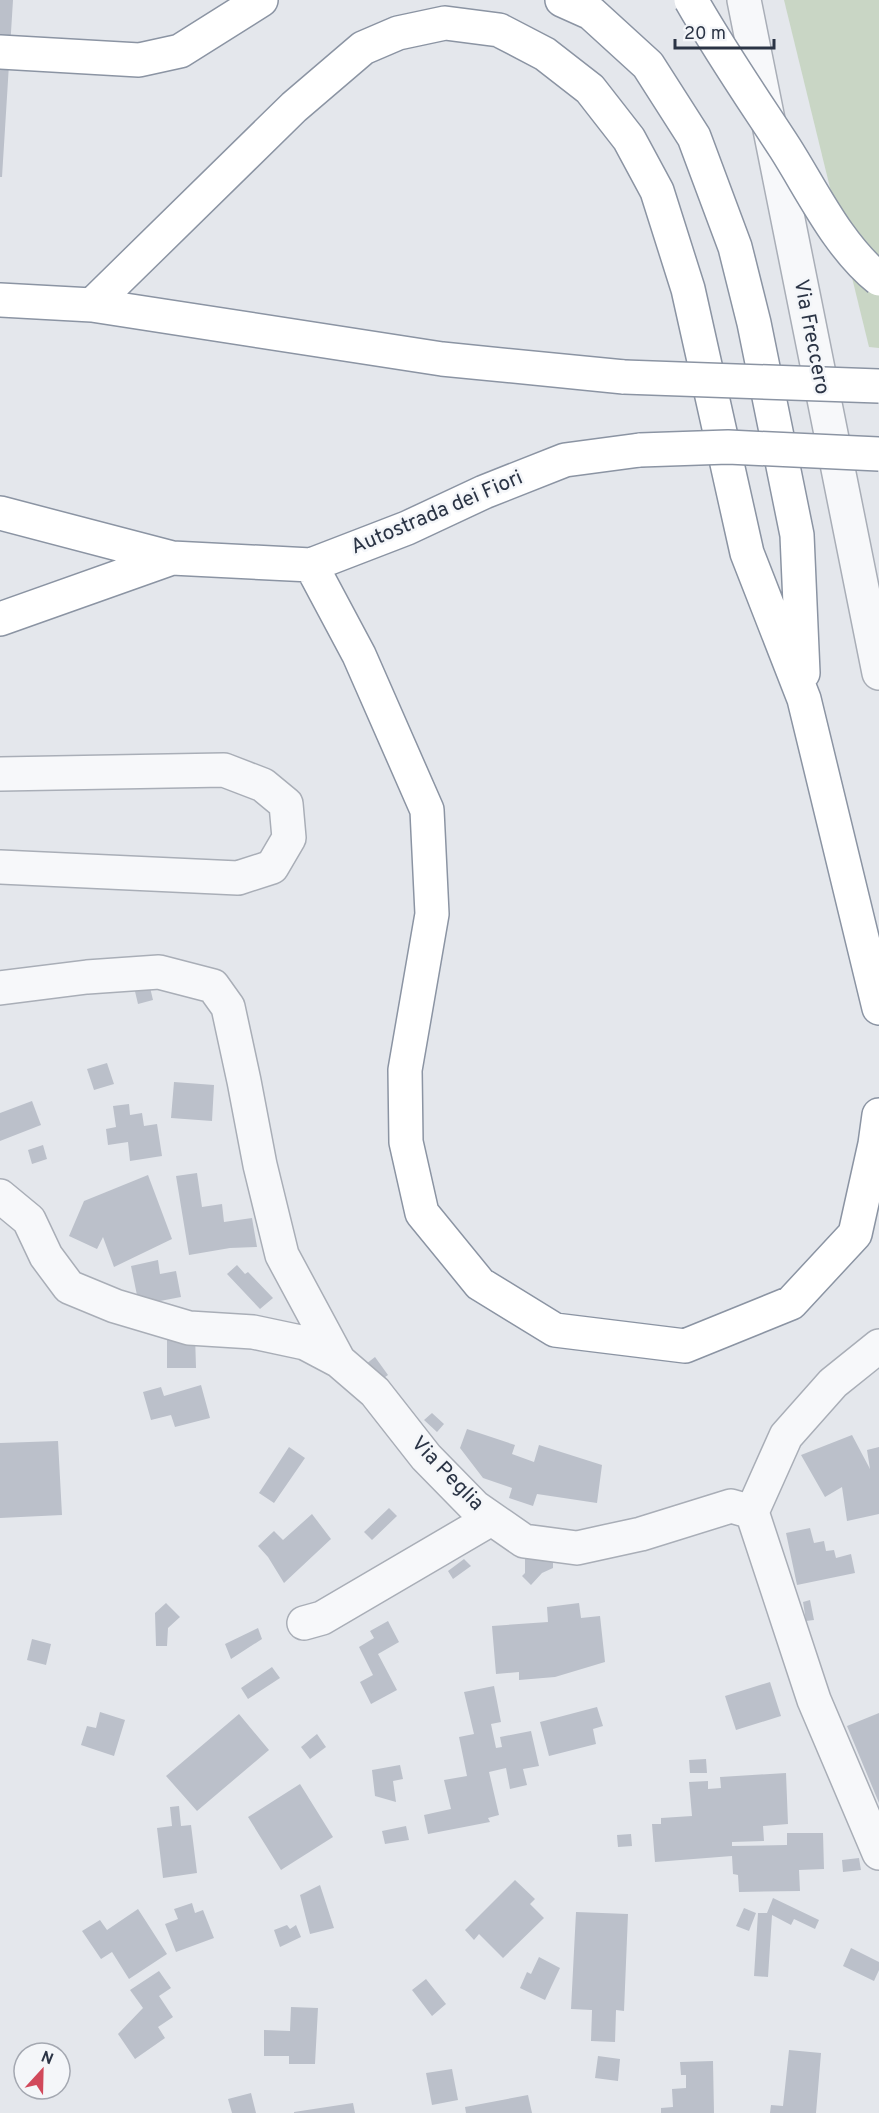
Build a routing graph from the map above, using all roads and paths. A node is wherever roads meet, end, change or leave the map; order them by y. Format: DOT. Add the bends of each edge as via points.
graph roads {
  1 [pos="261,0"];
  2 [pos="562,0"];
  3 [pos="691,0"];
  4 [pos="744,0"];
  5 [pos="0,52"];
  6 [pos="879,279"];
  7 [pos="0,300"];
  8 [pos="92,305"];
  9 [pos="879,386"];
  10 [pos="879,454"];
  11 [pos="0,513"];
  12 [pos="172,558"];
  13 [pos="311,565"];
  14 [pos="0,619"];
  15 [pos="879,673"];
  16 [pos="804,699"];
  17 [pos="0,774"];
  18 [pos="0,867"];
  19 [pos="0,988"];
  20 [pos="879,1008"];
  21 [pos="879,1115"];
  22 [pos="0,1196"];
  23 [pos="879,1346"];
  24 [pos="339,1361"];
  25 [pos="752,1512"];
  26 [pos="491,1519"];
  27 [pos="304,1623"];
  28 [pos="879,1853"];
  1 -- 5 [label="highway" via="180,51 139,60"];
  2 -- 16 [label="highway" via="591,13 648,65 694,138 735,247 798,535"];
  3 -- 6 [label="highway, bridge" via="720,52 831,223 864,267"];
  4 -- 15 [label="street, Via Freccero"];
  7 -- 8 [label="highway"];
  8 -- 9 [label="highway, bridge" via="442,359 624,377"];
  8 -- 16 [label="highway" via="294,107 363,48 398,33 445,24 499,30 545,54 590,89 629,139 657,191 688,289 747,553"];
  10 -- 13 [label="highway, Autostrada dei Fiori, bridge" via="728,447 640,450 566,460"];
  11 -- 12 [label="highway, Autostrada dei Fiori"];
  12 -- 13 [label="highway, Autostrada dei Fiori"];
  12 -- 14 [label="highway"];
  13 -- 21 [label="highway" via="359,656 427,810 432,914 405,1070 406,1142 422,1213 480,1284 555,1330 685,1346 791,1303 855,1234"];
  16 -- 20 [label="highway"];
  17 -- 18 [label="street" via="224,770 263,785 286,804 290,838 272,867 238,878"];
  19 -- 24 [label="street" via="159,972 213,986 228,1007 282,1255"];
  22 -- 24 [label="street" via="29,1220 46,1256 69,1287 115,1306 189,1328 253,1332 305,1343"];
  23 -- 25 [label="street" via="833,1383 786,1436"];
  24 -- 26 [label="street, Via Peglia" via="375,1392 426,1457"];
  25 -- 26 [label="street, Via Peglia" via="731,1506 641,1534 577,1548 524,1541"];
  25 -- 28 [label="street" via="814,1700"];
  26 -- 27 [label="street" via="322,1618"];
}
